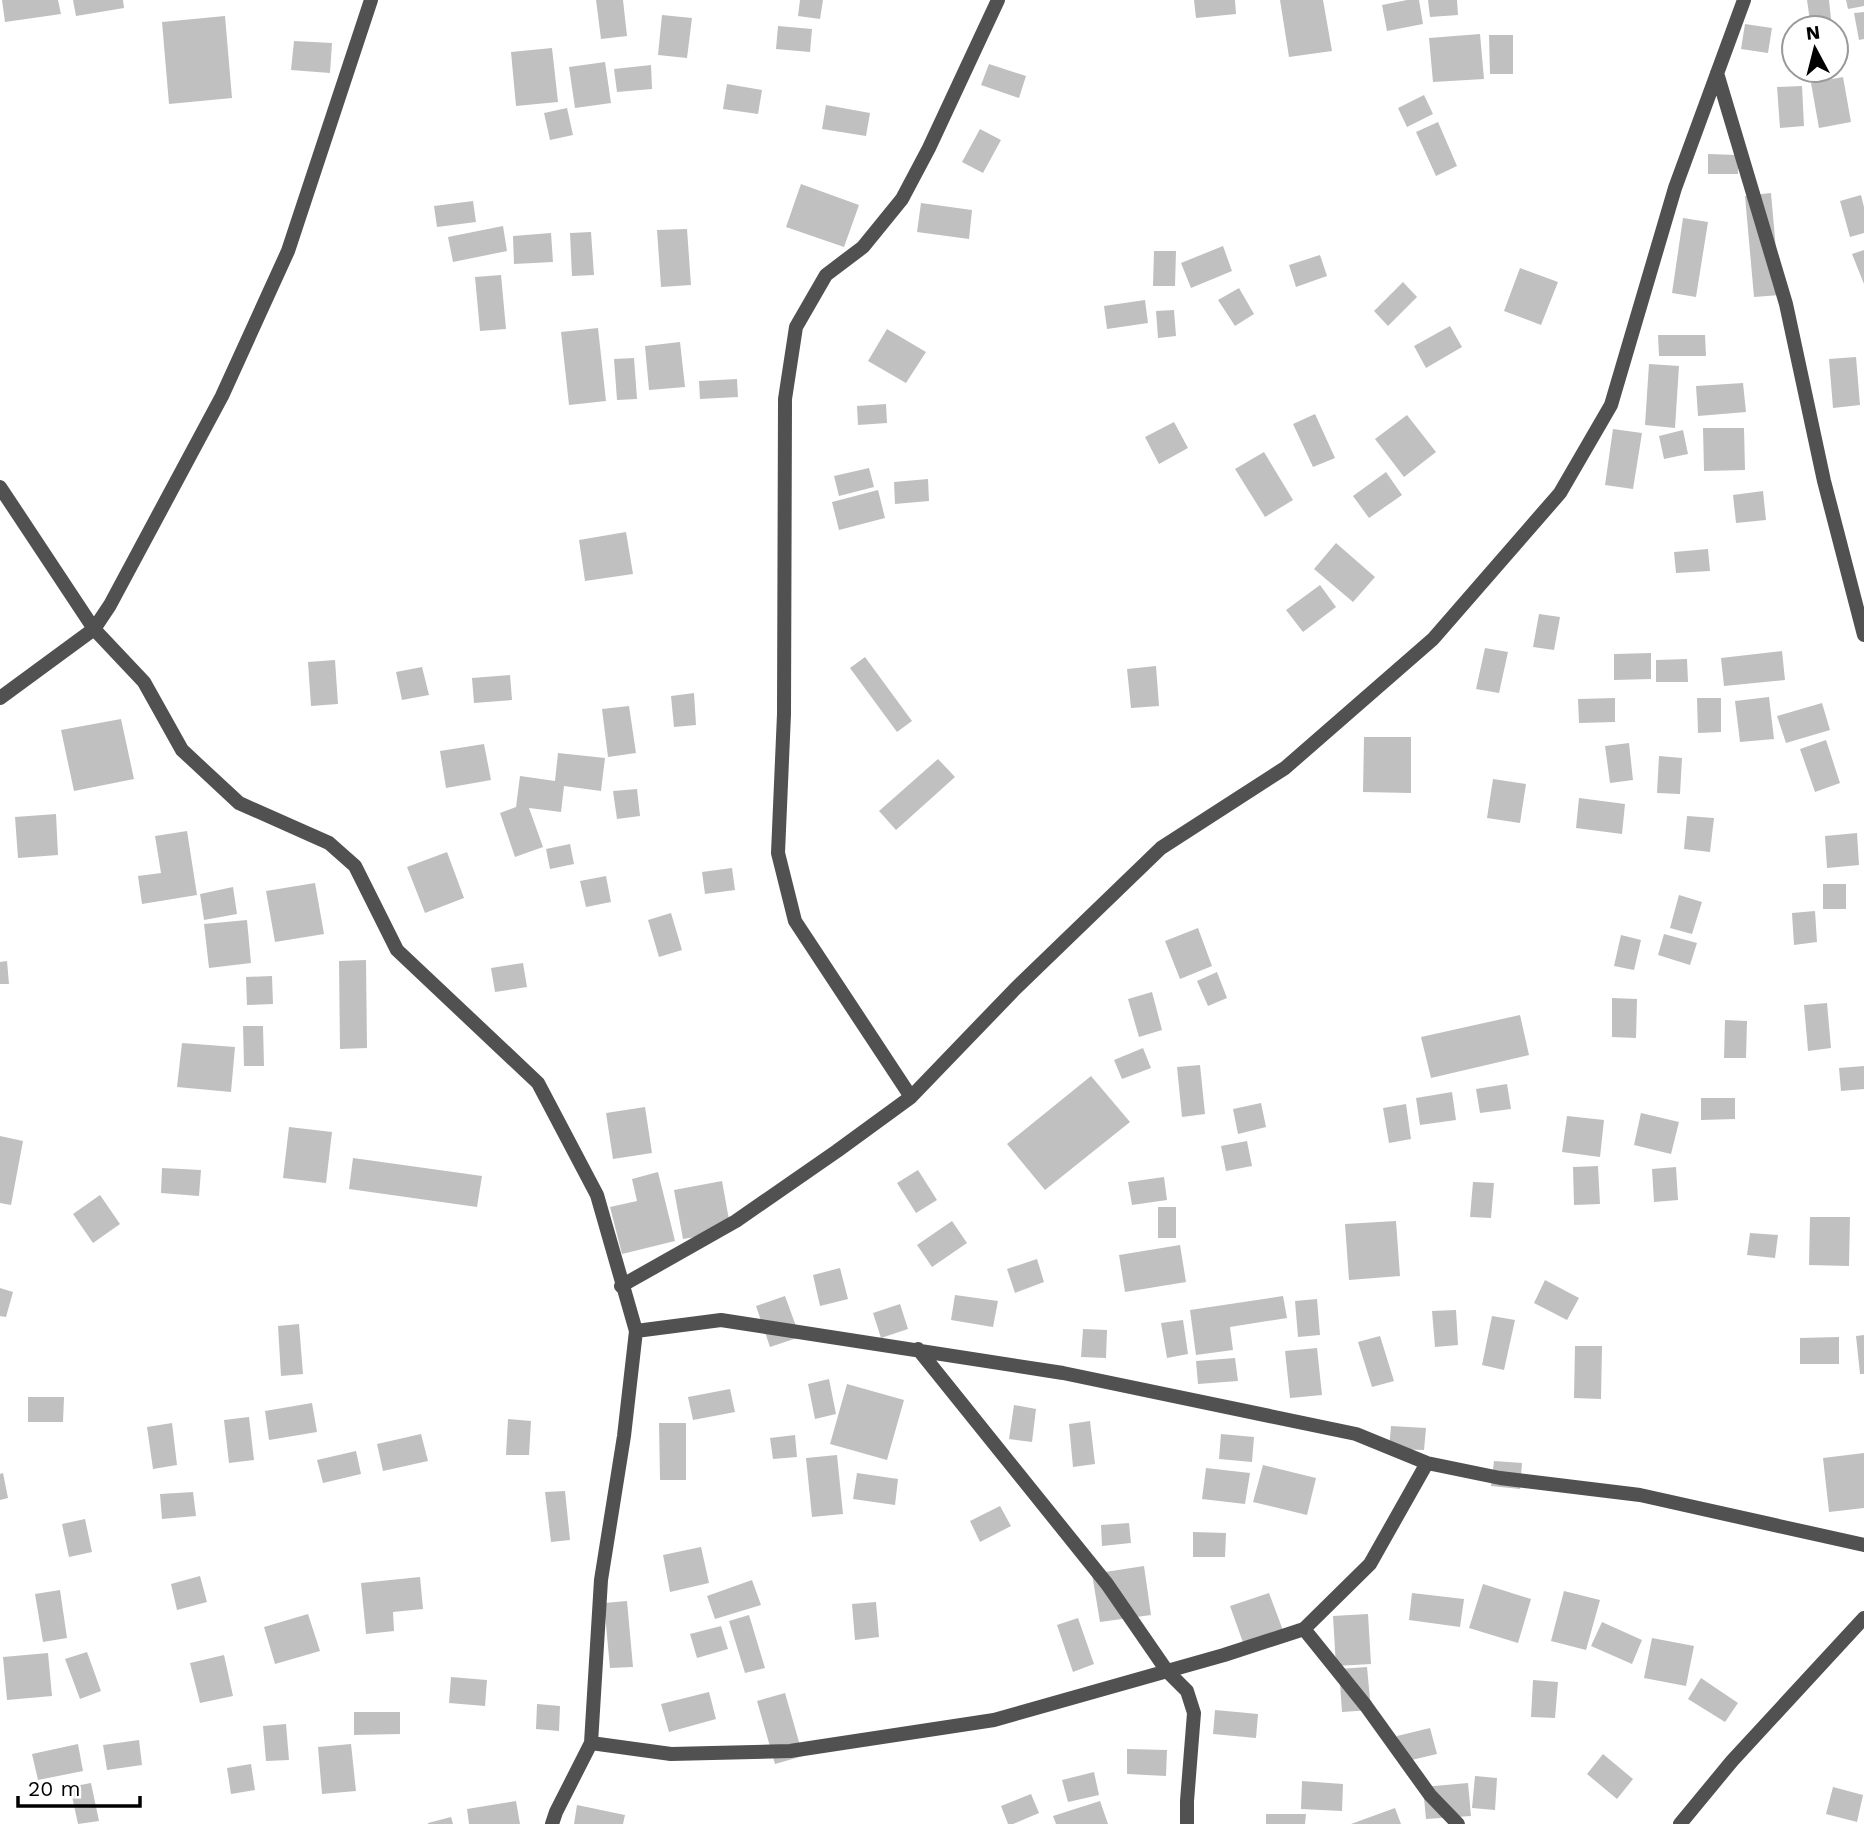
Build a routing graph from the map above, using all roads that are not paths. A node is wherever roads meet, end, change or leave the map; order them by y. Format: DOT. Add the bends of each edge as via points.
graph roads {
  1 [pos="371,0"];
  2 [pos="998,0"];
  3 [pos="1744,0"];
  4 [pos="1717,74"];
  5 [pos="0,487"];
  6 [pos="94,629"];
  7 [pos="1864,635"];
  8 [pos="0,698"];
  9 [pos="911,1097"];
  10 [pos="621,1286"];
  11 [pos="636,1331"];
  12 [pos="918,1349"];
  13 [pos="1427,1463"];
  14 [pos="1864,1545"];
  15 [pos="1864,1618"];
  16 [pos="1304,1629"];
  17 [pos="1167,1671"];
  18 [pos="591,1743"];
  19 [pos="552,1824"];
  20 [pos="1187,1824"];
  21 [pos="1458,1824"];
  22 [pos="1680,1824"];
  1 -- 6 [label="street" via="288,251 222,396"];
  2 -- 9 [label="street" via="902,199 863,247 826,275 796,327 785,399 778,853 795,922"];
  3 -- 4 [label="street"];
  4 -- 7 [label="street" via="1786,304 1824,481"];
  4 -- 9 [label="street" via="1675,188 1611,405 1560,494 1433,639 1285,768 1161,848"];
  5 -- 6 [label="street"];
  6 -- 8 [label="street"];
  6 -- 10 [label="street" via="144,682 182,750 239,803 329,843 355,866 397,950 538,1083 597,1195"];
  9 -- 10 [label="street" via="736,1221"];
  10 -- 11 [label="street"];
  11 -- 12 [label="street" via="721,1320"];
  11 -- 18 [label="street" via="601,1580"];
  12 -- 13 [label="street" via="1063,1373 1356,1433"];
  12 -- 17 [label="street" via="1107,1584"];
  13 -- 14 [label="street" via="1500,1478 1640,1496"];
  13 -- 16 [label="street" via="1370,1564"];
  15 -- 22 [label="street"];
  16 -- 17 [label="street"];
  16 -- 21 [label="street" via="1430,1795"];
  17 -- 18 [label="street" via="993,1720 790,1751 671,1754"];
  17 -- 20 [label="street" via="1187,1691 1194,1713"];
  18 -- 19 [label="street"];
}
